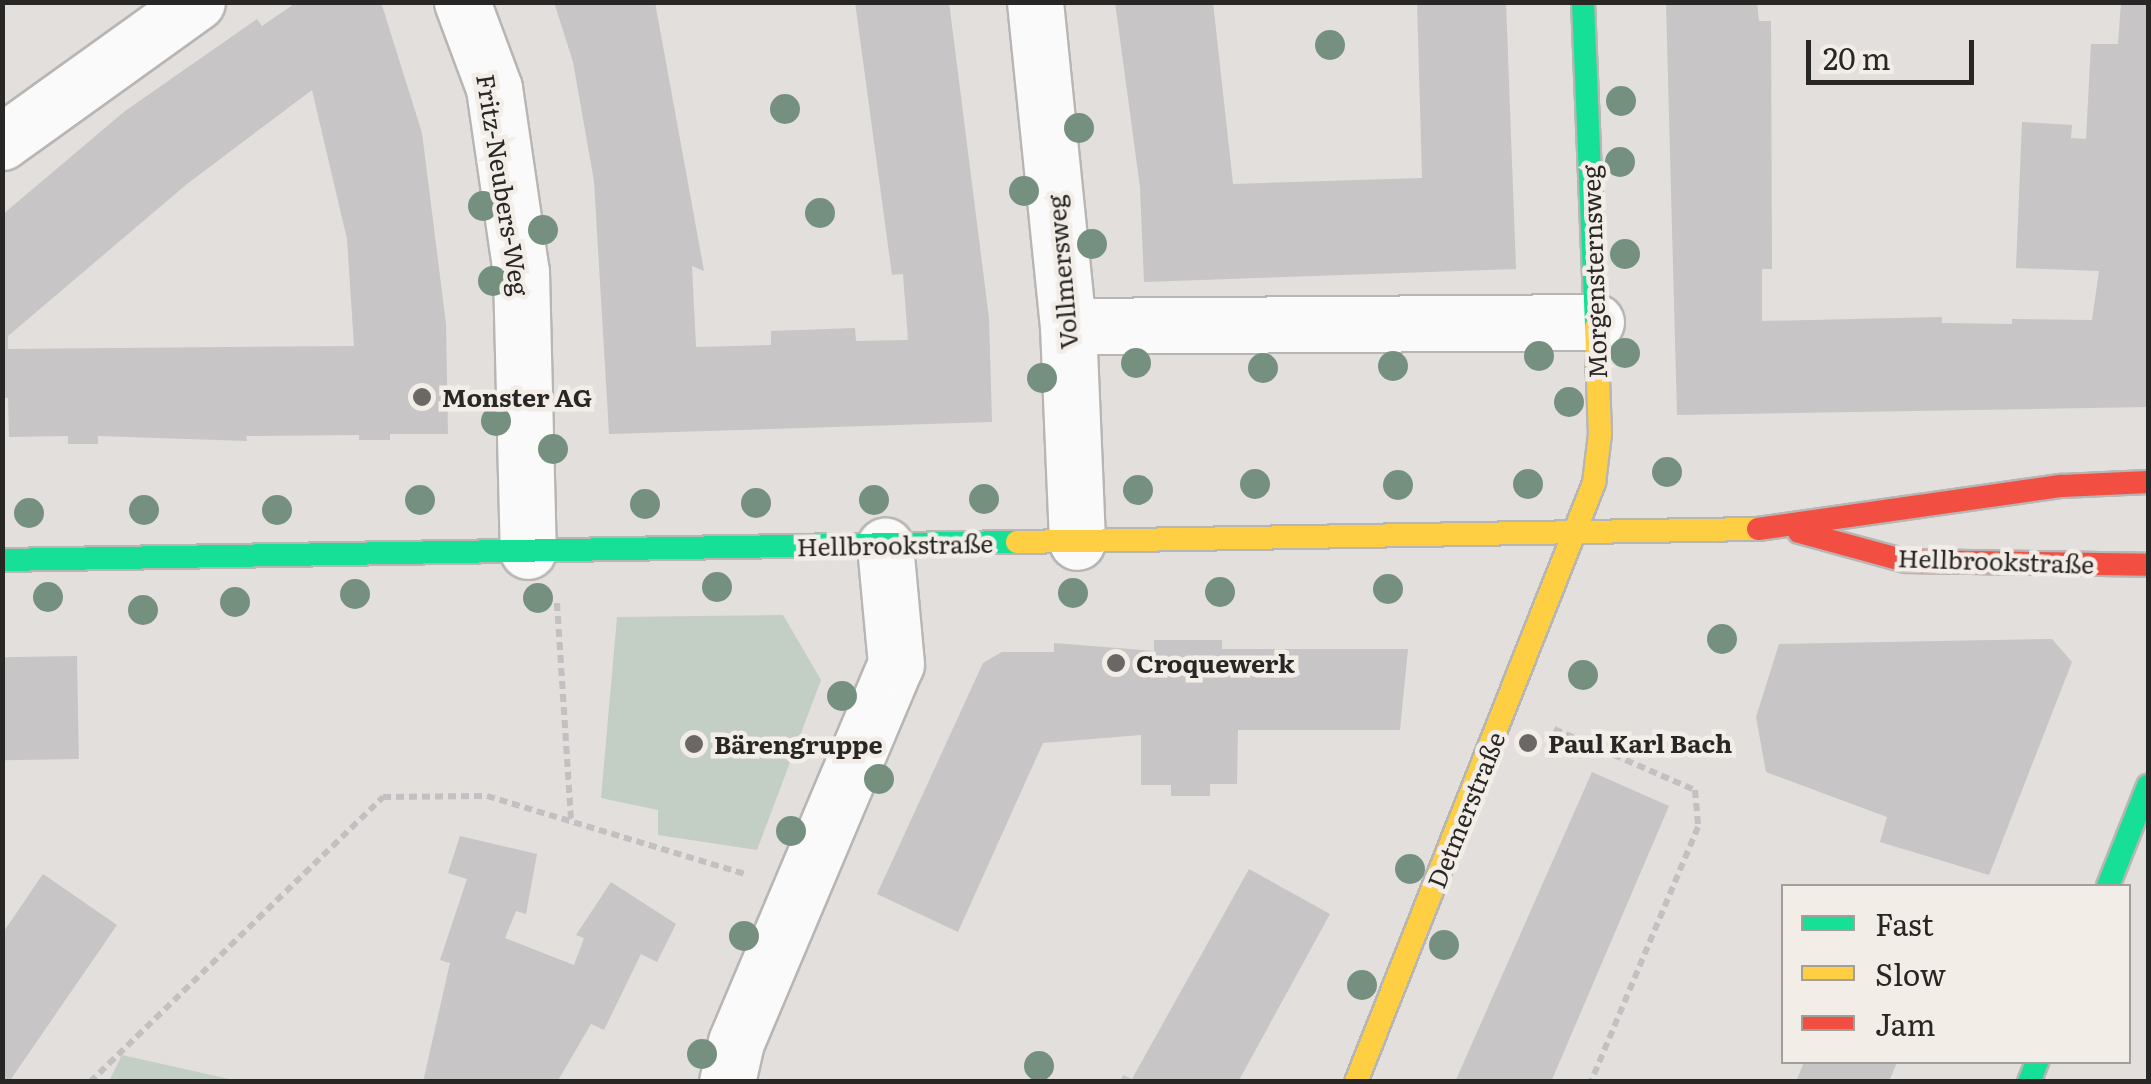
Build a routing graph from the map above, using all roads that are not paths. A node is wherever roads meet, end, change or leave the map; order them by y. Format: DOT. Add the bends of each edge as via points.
graph roads {
  1 [pos="197,2"];
  2 [pos="462,2"];
  3 [pos="1035,2"];
  4 [pos="1583,2"];
  5 [pos="2,142"];
  6 [pos="1596,322"];
  7 [pos="1068,326"];
  8 [pos="2148,482"];
  9 [pos="1787,528"];
  10 [pos="1568,534"];
  11 [pos="1077,542"];
  12 [pos="884,546"];
  13 [pos="541,551"];
  14 [pos="2,560"];
  15 [pos="2148,565"];
  16 [pos="2148,786"];
  17 [pos="2109,884"];
  18 [pos="727,1082"];
  19 [pos="1356,1082"];
  1 -- 5 [label="street"];
  2 -- 13 [label="street, Fritz-Neubers-Weg" via="494,88 521,272"];
  3 -- 7 [label="street, Vollmersweg"];
  4 -- 6 [label="street, Morgensternsweg"];
  6 -- 7 [label="street"];
  6 -- 10 [label="street, Morgensternsweg" via="1596,466"];
  7 -- 11 [label="street, Vollmersweg"];
  8 -- 9 [label="street, Hellbrookstraße" via="2048,488"];
  9 -- 10 [label="street, Hellbrookstraße"];
  9 -- 15 [label="street, Hellbrookstraße" via="1906,560"];
  10 -- 11 [label="street, Hellbrookstraße"];
  10 -- 19 [label="street, Detmerstraße" via="1508,708"];
  11 -- 12 [label="street, Hellbrookstraße"];
  12 -- 13 [label="street, Hellbrookstraße"];
  12 -- 18 [label="street" via="896,664 736,1042"];
  13 -- 14 [label="street, Hellbrookstraße"];
  16 -- 17 [label="street"];
}
